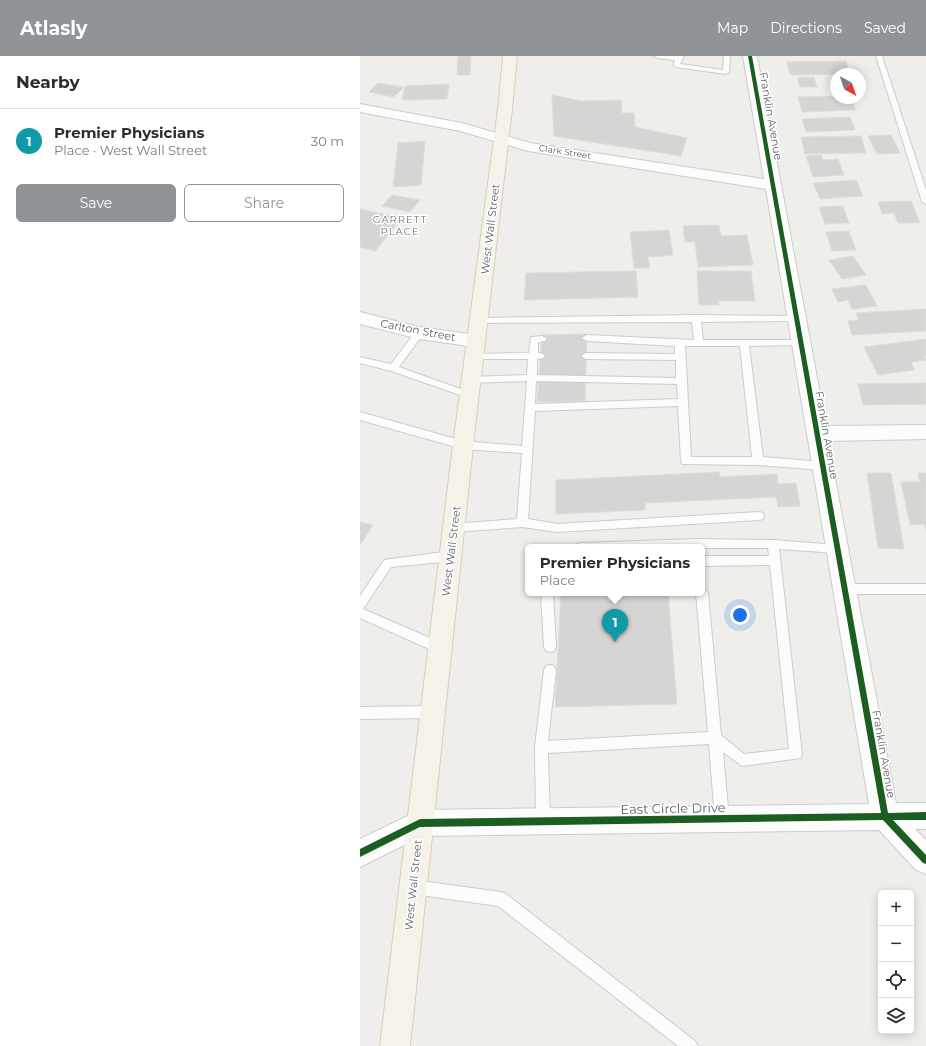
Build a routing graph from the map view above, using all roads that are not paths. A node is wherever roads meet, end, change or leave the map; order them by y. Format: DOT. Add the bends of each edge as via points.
graph roads {
  1 [pos="510,56"];
  2 [pos="657,56"];
  3 [pos="727,56"];
  4 [pos="750,56"];
  5 [pos="879,56"];
  6 [pos="680,58"];
  7 [pos="360,108"];
  8 [pos="501,138"];
  9 [pos="773,185"];
  10 [pos="926,202"];
  11 [pos="360,318"];
  12 [pos="696,318"];
  13 [pos="796,318"];
  14 [pos="419,333"];
  15 [pos="587,338"];
  16 [pos="476,339"];
  17 [pos="542,339"];
  18 [pos="744,342"];
  19 [pos="800,342"];
  20 [pos="680,343"];
  21 [pos="699,343"];
  22 [pos="537,356"];
  23 [pos="586,356"];
  24 [pos="680,357"];
  25 [pos="360,360"];
  26 [pos="393,368"];
  27 [pos="531,378"];
  28 [pos="682,381"];
  29 [pos="470,388"];
  30 [pos="683,402"];
  31 [pos="530,408"];
  32 [pos="360,416"];
  33 [pos="926,432"];
  34 [pos="816,434"];
  35 [pos="463,445"];
  36 [pos="527,450"];
  37 [pos="758,461"];
  38 [pos="822,466"];
  39 [pos="760,516"];
  40 [pos="522,523"];
  41 [pos="454,528"];
  42 [pos="773,544"];
  43 [pos="705,545"];
  44 [pos="837,549"];
  45 [pos="451,556"];
  46 [pos="775,560"];
  47 [pos="705,561"];
  48 [pos="844,589"];
  49 [pos="926,589"];
  50 [pos="547,596"];
  51 [pos="702,596"];
  52 [pos="360,605"];
  53 [pos="360,613"];
  54 [pos="550,647"];
  55 [pos="440,648"];
  56 [pos="550,670"];
  57 [pos="433,712"];
  58 [pos="360,713"];
  59 [pos="715,738"];
  60 [pos="541,747"];
  61 [pos="926,816"];
  62 [pos="885,817"];
  63 [pos="722,819"];
  64 [pos="543,821"];
  65 [pos="420,823"];
  66 [pos="360,853"];
  67 [pos="926,860"];
  68 [pos="413,887"];
  69 [pos="396,1046"];
  70 [pos="690,1046"];
  1 -- 8 [label="main road, West Wall Street"];
  2 -- 6 [label="lane"];
  3 -- 6 [label="lane" via="726,72 676,65"];
  4 -- 9 [label="street, Franklin Avenue"];
  5 -- 10 [label="lane"];
  7 -- 8 [label="street, Clark Street" via="462,127"];
  8 -- 9 [label="street, Clark Street" via="528,146"];
  8 -- 16 [label="main road, West Wall Street"];
  9 -- 13 [label="street, Franklin Avenue"];
  11 -- 14 [label="street, Carlton Street"];
  12 -- 13 [label="lane"];
  12 -- 16 [label="lane"];
  12 -- 21 [label="lane"];
  13 -- 19 [label="street, Franklin Avenue"];
  14 -- 16 [label="street, Carlton Street"];
  14 -- 26 [label="lane"];
  15 -- 20 [label="lane"];
  16 -- 22 [label="lane"];
  16 -- 29 [label="main road, West Wall Street"];
  17 -- 22 [label="lane" via="534,339"];
  18 -- 19 [label="lane"];
  18 -- 21 [label="lane"];
  18 -- 37 [label="lane"];
  19 -- 34 [label="street, Franklin Avenue"];
  20 -- 21 [label="lane"];
  20 -- 24 [label="lane"];
  22 -- 27 [label="lane"];
  23 -- 24 [label="lane"];
  24 -- 28 [label="lane"];
  25 -- 26 [label="lane"];
  26 -- 29 [label="lane"];
  27 -- 28 [label="lane"];
  27 -- 29 [label="lane"];
  27 -- 31 [label="lane"];
  28 -- 30 [label="lane"];
  29 -- 35 [label="main road, West Wall Street"];
  30 -- 31 [label="lane"];
  30 -- 37 [label="lane" via="686,461"];
  31 -- 36 [label="lane"];
  32 -- 35 [label="lane"];
  33 -- 34 [label="street"];
  34 -- 38 [label="street, Franklin Avenue"];
  35 -- 36 [label="lane"];
  35 -- 41 [label="main road, West Wall Street"];
  36 -- 40 [label="lane"];
  37 -- 38 [label="lane"];
  38 -- 44 [label="street, Franklin Avenue"];
  39 -- 40 [label="lane" via="557,528"];
  40 -- 41 [label="lane"];
  41 -- 45 [label="main road, West Wall Street"];
  42 -- 43 [label="lane"];
  42 -- 44 [label="lane"];
  42 -- 46 [label="lane"];
  44 -- 48 [label="street, Franklin Avenue"];
  45 -- 52 [label="lane" via="388,563"];
  45 -- 55 [label="main road, West Wall Street"];
  46 -- 47 [label="lane"];
  46 -- 59 [label="lane" via="796,754 742,760"];
  48 -- 49 [label="lane"];
  48 -- 62 [label="street, Franklin Avenue"];
  50 -- 54 [label="lane"];
  51 -- 59 [label="lane"];
  53 -- 55 [label="lane"];
  55 -- 57 [label="main road, West Wall Street"];
  56 -- 60 [label="lane"];
  57 -- 58 [label="lane"];
  57 -- 65 [label="main road, West Wall Street"];
  59 -- 60 [label="lane"];
  59 -- 63 [label="lane"];
  60 -- 64 [label="lane"];
  61 -- 62 [label="street, East Circle Drive"];
  62 -- 63 [label="street, East Circle Drive"];
  62 -- 67 [label="street"];
  63 -- 64 [label="street, East Circle Drive"];
  64 -- 65 [label="street, East Circle Drive"];
  65 -- 66 [label="street"];
  65 -- 68 [label="main road, West Wall Street"];
  68 -- 69 [label="main road, West Wall Street"];
  68 -- 70 [label="lane" via="501,899"];
}
